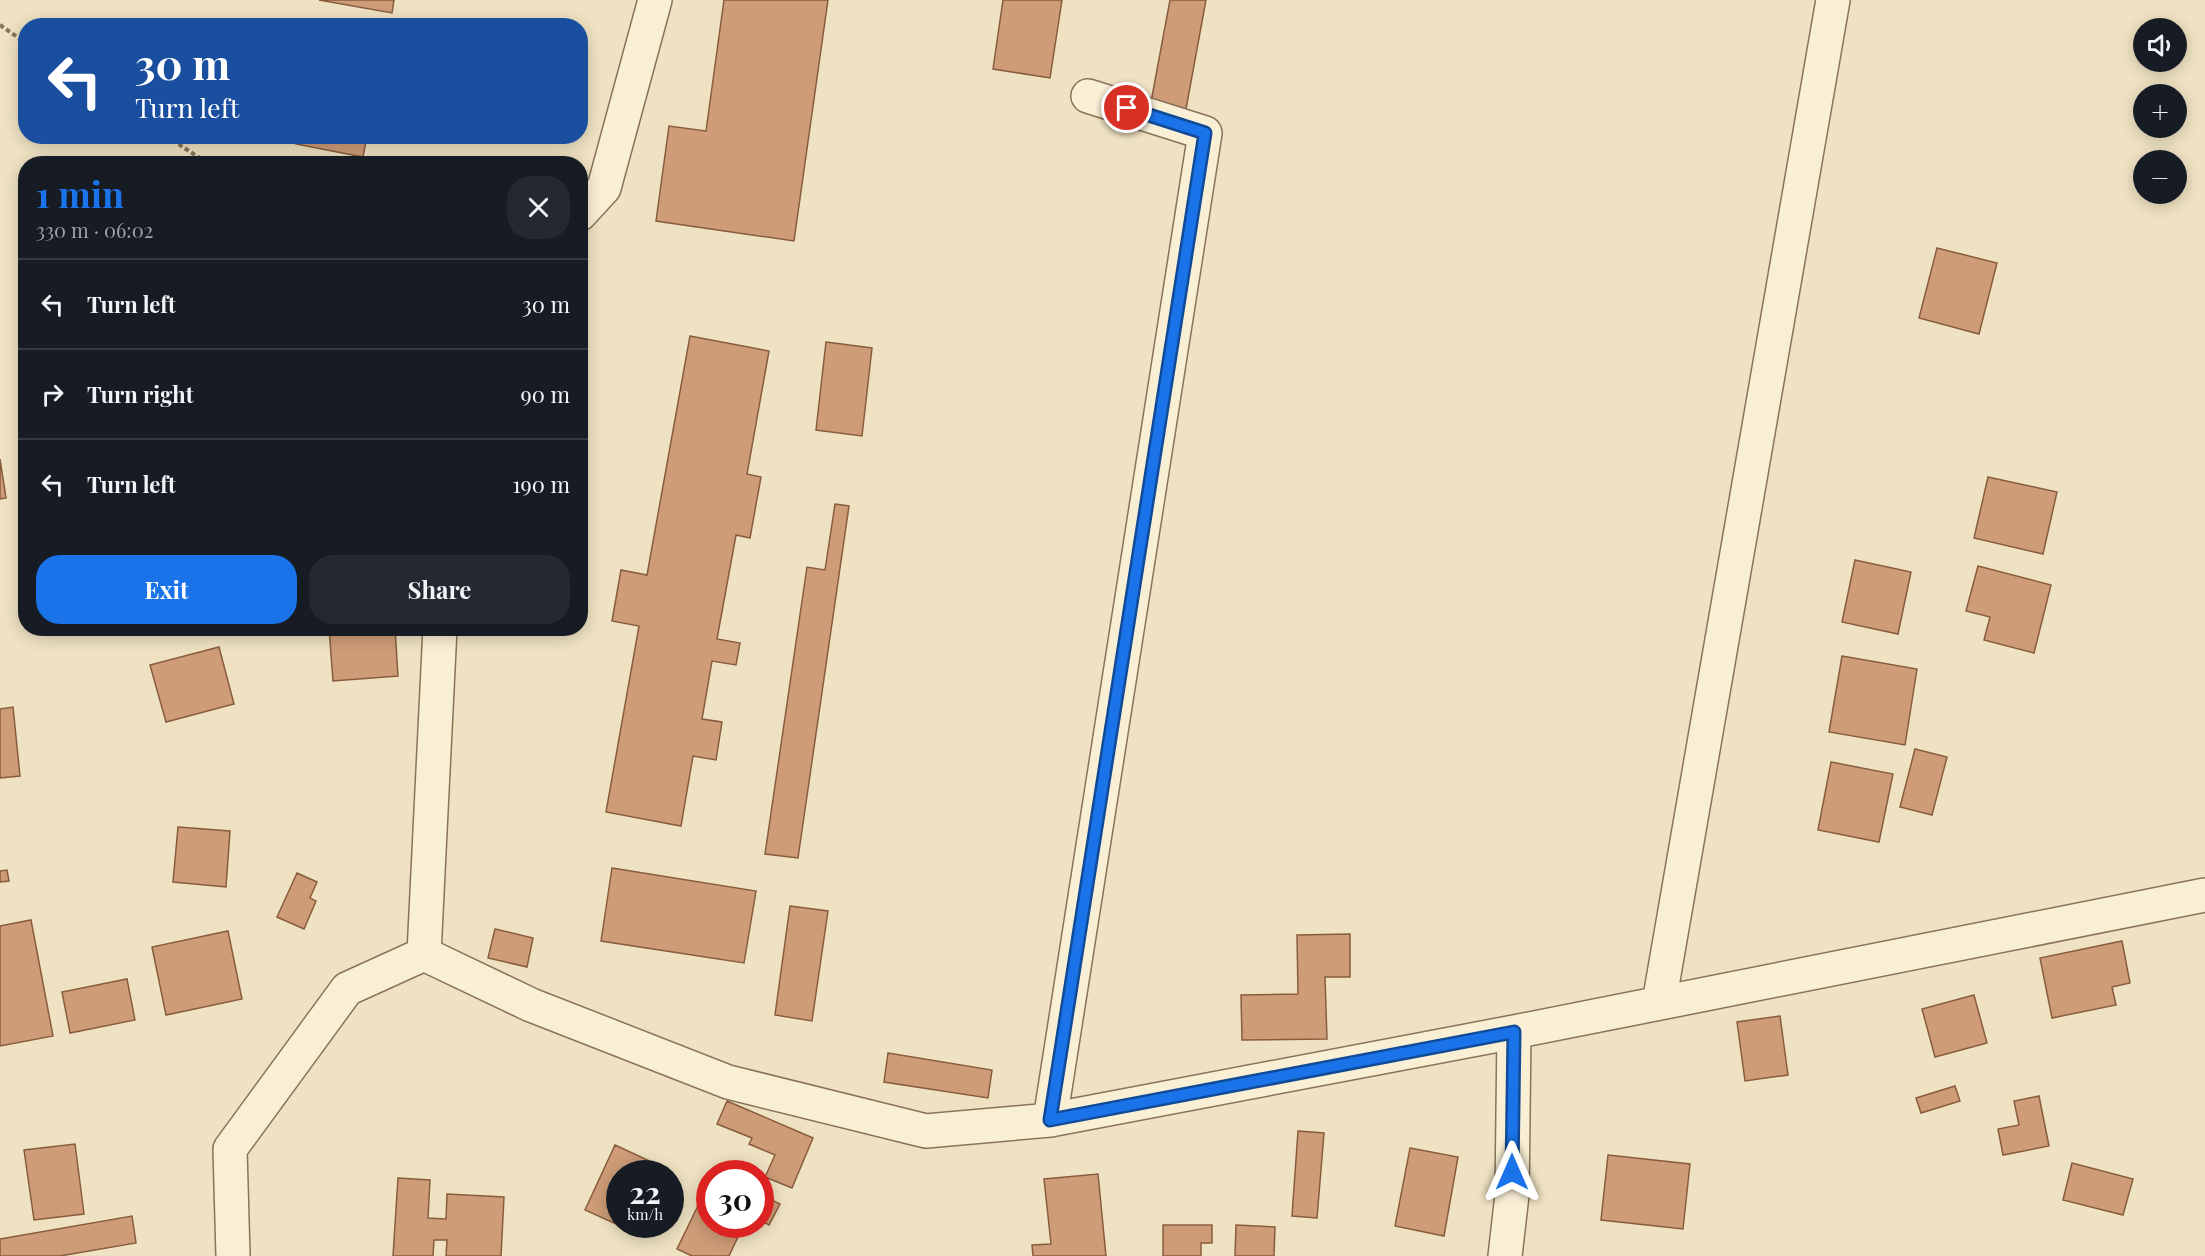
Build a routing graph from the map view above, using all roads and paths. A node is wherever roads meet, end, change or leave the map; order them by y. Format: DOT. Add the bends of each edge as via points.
graph roads {
  1 [pos="655,0"];
  2 [pos="1833,0"];
  3 [pos="0,25"];
  4 [pos="18,37"];
  5 [pos="1088,96"];
  6 [pos="178,144"];
  7 [pos="197,156"];
  8 [pos="588,205"];
  9 [pos="440,636"];
  10 [pos="2205,894"];
  11 [pos="424,954"];
  12 [pos="1659,1003"];
  13 [pos="1514,1032"];
  14 [pos="1050,1120"];
  15 [pos="233,1256"];
  16 [pos="1505,1256"];
  1 -- 8 [label="street" via="604,188"];
  2 -- 12 [label="street"];
  3 -- 4 [label="path"];
  5 -- 14 [label="street" via="1205,133"];
  6 -- 7 [label="path"];
  9 -- 11 [label="street"];
  10 -- 12 [label="street"];
  11 -- 14 [label="street" via="531,1005 728,1082 926,1131"];
  11 -- 15 [label="street" via="347,989 230,1149"];
  12 -- 13 [label="street"];
  13 -- 14 [label="street"];
  13 -- 16 [label="street" via="1512,1196"];
}
